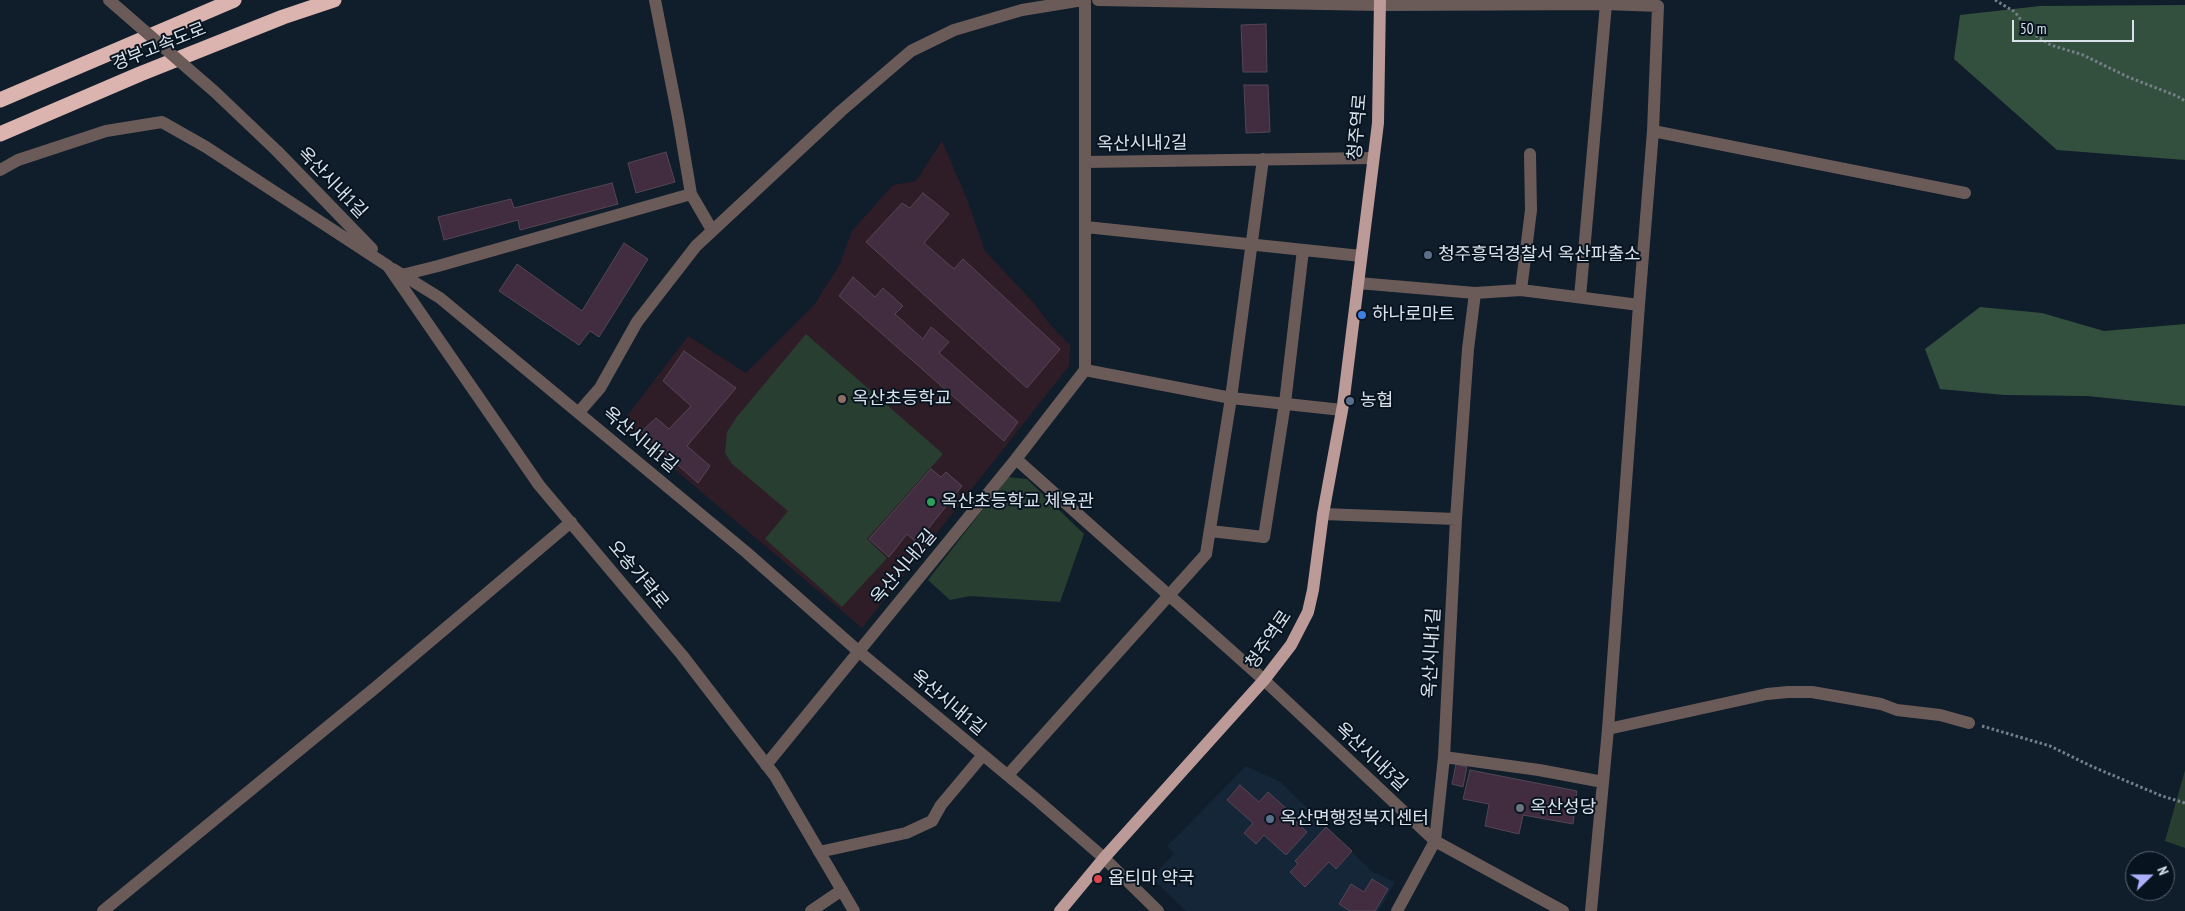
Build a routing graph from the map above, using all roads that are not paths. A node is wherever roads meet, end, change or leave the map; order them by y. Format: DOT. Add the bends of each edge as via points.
graph roads {
  1 [pos="109,0"];
  2 [pos="234,0"];
  3 [pos="334,0"];
  4 [pos="655,0"];
  5 [pos="1084,0"];
  6 [pos="1098,0"];
  7 [pos="1380,2"];
  8 [pos="1519,2"];
  9 [pos="1606,4"];
  10 [pos="0,100"];
  11 [pos="1653,131"];
  12 [pos="0,134"];
  13 [pos="1530,154"];
  14 [pos="1374,158"];
  15 [pos="1263,159"];
  16 [pos="1085,162"];
  17 [pos="0,170"];
  18 [pos="1965,193"];
  19 [pos="691,194"];
  20 [pos="1086,227"];
  21 [pos="712,230"];
  22 [pos="1252,244"];
  23 [pos="1303,250"];
  24 [pos="1361,256"];
  25 [pos="388,266"];
  26 [pos="402,275"];
  27 [pos="1358,283"];
  28 [pos="1521,290"];
  29 [pos="1475,293"];
  30 [pos="1580,297"];
  31 [pos="1639,305"];
  32 [pos="1085,370"];
  33 [pos="1231,398"];
  34 [pos="1285,404"];
  35 [pos="1342,410"];
  36 [pos="579,412"];
  37 [pos="1016,459"];
  38 [pos="1322,514"];
  39 [pos="1456,519"];
  40 [pos="571,522"];
  41 [pos="1210,531"];
  42 [pos="1168,596"];
  43 [pos="857,650"];
  44 [pos="1264,680"];
  45 [pos="1969,723"];
  46 [pos="1608,729"];
  47 [pos="983,755"];
  48 [pos="1444,757"];
  49 [pos="766,765"];
  50 [pos="1008,775"];
  51 [pos="1603,782"];
  52 [pos="1435,841"];
  53 [pos="819,852"];
  54 [pos="1104,858"];
  55 [pos="842,890"];
  56 [pos="103,911"];
  57 [pos="811,911"];
  58 [pos="854,911"];
  59 [pos="1060,911"];
  60 [pos="1158,911"];
  61 [pos="1397,911"];
  62 [pos="1564,911"];
  63 [pos="1591,911"];
  1 -- 25 [label="street, 옥산시내1길, bridge" via="278,152"];
  2 -- 10 [label="highway, 경부고속도로"];
  3 -- 12 [label="highway, 경부고속도로" via="140,74"];
  4 -- 19 [label="street"];
  5 -- 16 [label="street"];
  5 -- 21 [label="street" via="1022,10 954,30 911,51"];
  6 -- 7 [label="street"];
  7 -- 8 [label="street"];
  7 -- 14 [label="main road, 청주역로" via="1378,123"];
  8 -- 9 [label="street"];
  9 -- 11 [label="street" via="1658,6"];
  9 -- 30 [label="street"];
  11 -- 18 [label="street"];
  11 -- 31 [label="street"];
  13 -- 28 [label="street" via="1531,210"];
  14 -- 15 [label="street, 옥산시내2길"];
  14 -- 24 [label="main road, 청주역로"];
  15 -- 16 [label="street, 옥산시내2길"];
  15 -- 22 [label="street"];
  16 -- 20 [label="street, 옥산시내2길"];
  17 -- 25 [label="street" via="18,160 106,131 162,122 206,147"];
  19 -- 21 [label="street"];
  19 -- 26 [label="street"];
  20 -- 22 [label="street"];
  20 -- 32 [label="street, 옥산시내2길"];
  21 -- 36 [label="street" via="638,322 600,388"];
  22 -- 23 [label="street"];
  22 -- 33 [label="street"];
  23 -- 24 [label="street"];
  23 -- 34 [label="street"];
  24 -- 27 [label="main road, 청주역로"];
  25 -- 26 [label="street, 옥산시내1길"];
  25 -- 40 [label="street, 오송가락로" via="539,485"];
  26 -- 36 [label="street, 옥산시내1길" via="440,298"];
  27 -- 29 [label="street"];
  27 -- 35 [label="main road, 청주역로"];
  28 -- 29 [label="street"];
  28 -- 30 [label="street"];
  29 -- 39 [label="street, 옥산시내1길"];
  30 -- 31 [label="street"];
  31 -- 46 [label="street"];
  32 -- 33 [label="street"];
  32 -- 37 [label="street, 옥산시내2길"];
  33 -- 34 [label="street"];
  33 -- 41 [label="street"];
  34 -- 35 [label="street"];
  34 -- 41 [label="street" via="1264,537"];
  35 -- 38 [label="main road, 청주역로"];
  36 -- 43 [label="street, 옥산시내1길"];
  37 -- 42 [label="street"];
  37 -- 43 [label="street, 옥산시내2길"];
  38 -- 39 [label="street"];
  38 -- 44 [label="main road, 청주역로" via="1308,612 1291,645"];
  39 -- 48 [label="street, 옥산시내1길"];
  40 -- 49 [label="street, 오송가락로" via="682,655"];
  40 -- 56 [label="street"];
  41 -- 42 [label="street" via="1206,554"];
  42 -- 44 [label="street"];
  42 -- 50 [label="street"];
  43 -- 47 [label="street, 옥산시내1길"];
  43 -- 49 [label="street, 옥산시내2길"];
  44 -- 52 [label="street, 옥산시내3길"];
  44 -- 54 [label="main road, 청주역로"];
  45 -- 46 [label="street" via="1842,697 1788,692"];
  46 -- 51 [label="street"];
  47 -- 50 [label="street, 옥산시내1길"];
  47 -- 53 [label="street, 옥산시내1길" via="941,805 932,821 906,833"];
  48 -- 51 [label="street"];
  48 -- 52 [label="street, 옥산시내1길"];
  49 -- 53 [label="street, 오송가락로"];
  50 -- 54 [label="street, 옥산시내1길"];
  51 -- 63 [label="street"];
  52 -- 61 [label="street, 옥산시내1길"];
  52 -- 62 [label="street, 옥산시내3길"];
  53 -- 55 [label="street, 오송가락로"];
  54 -- 59 [label="main road, 청주역로"];
  54 -- 60 [label="street, 옥산시내1길"];
  55 -- 57 [label="street"];
  55 -- 58 [label="street, 오송가락로"];
}
